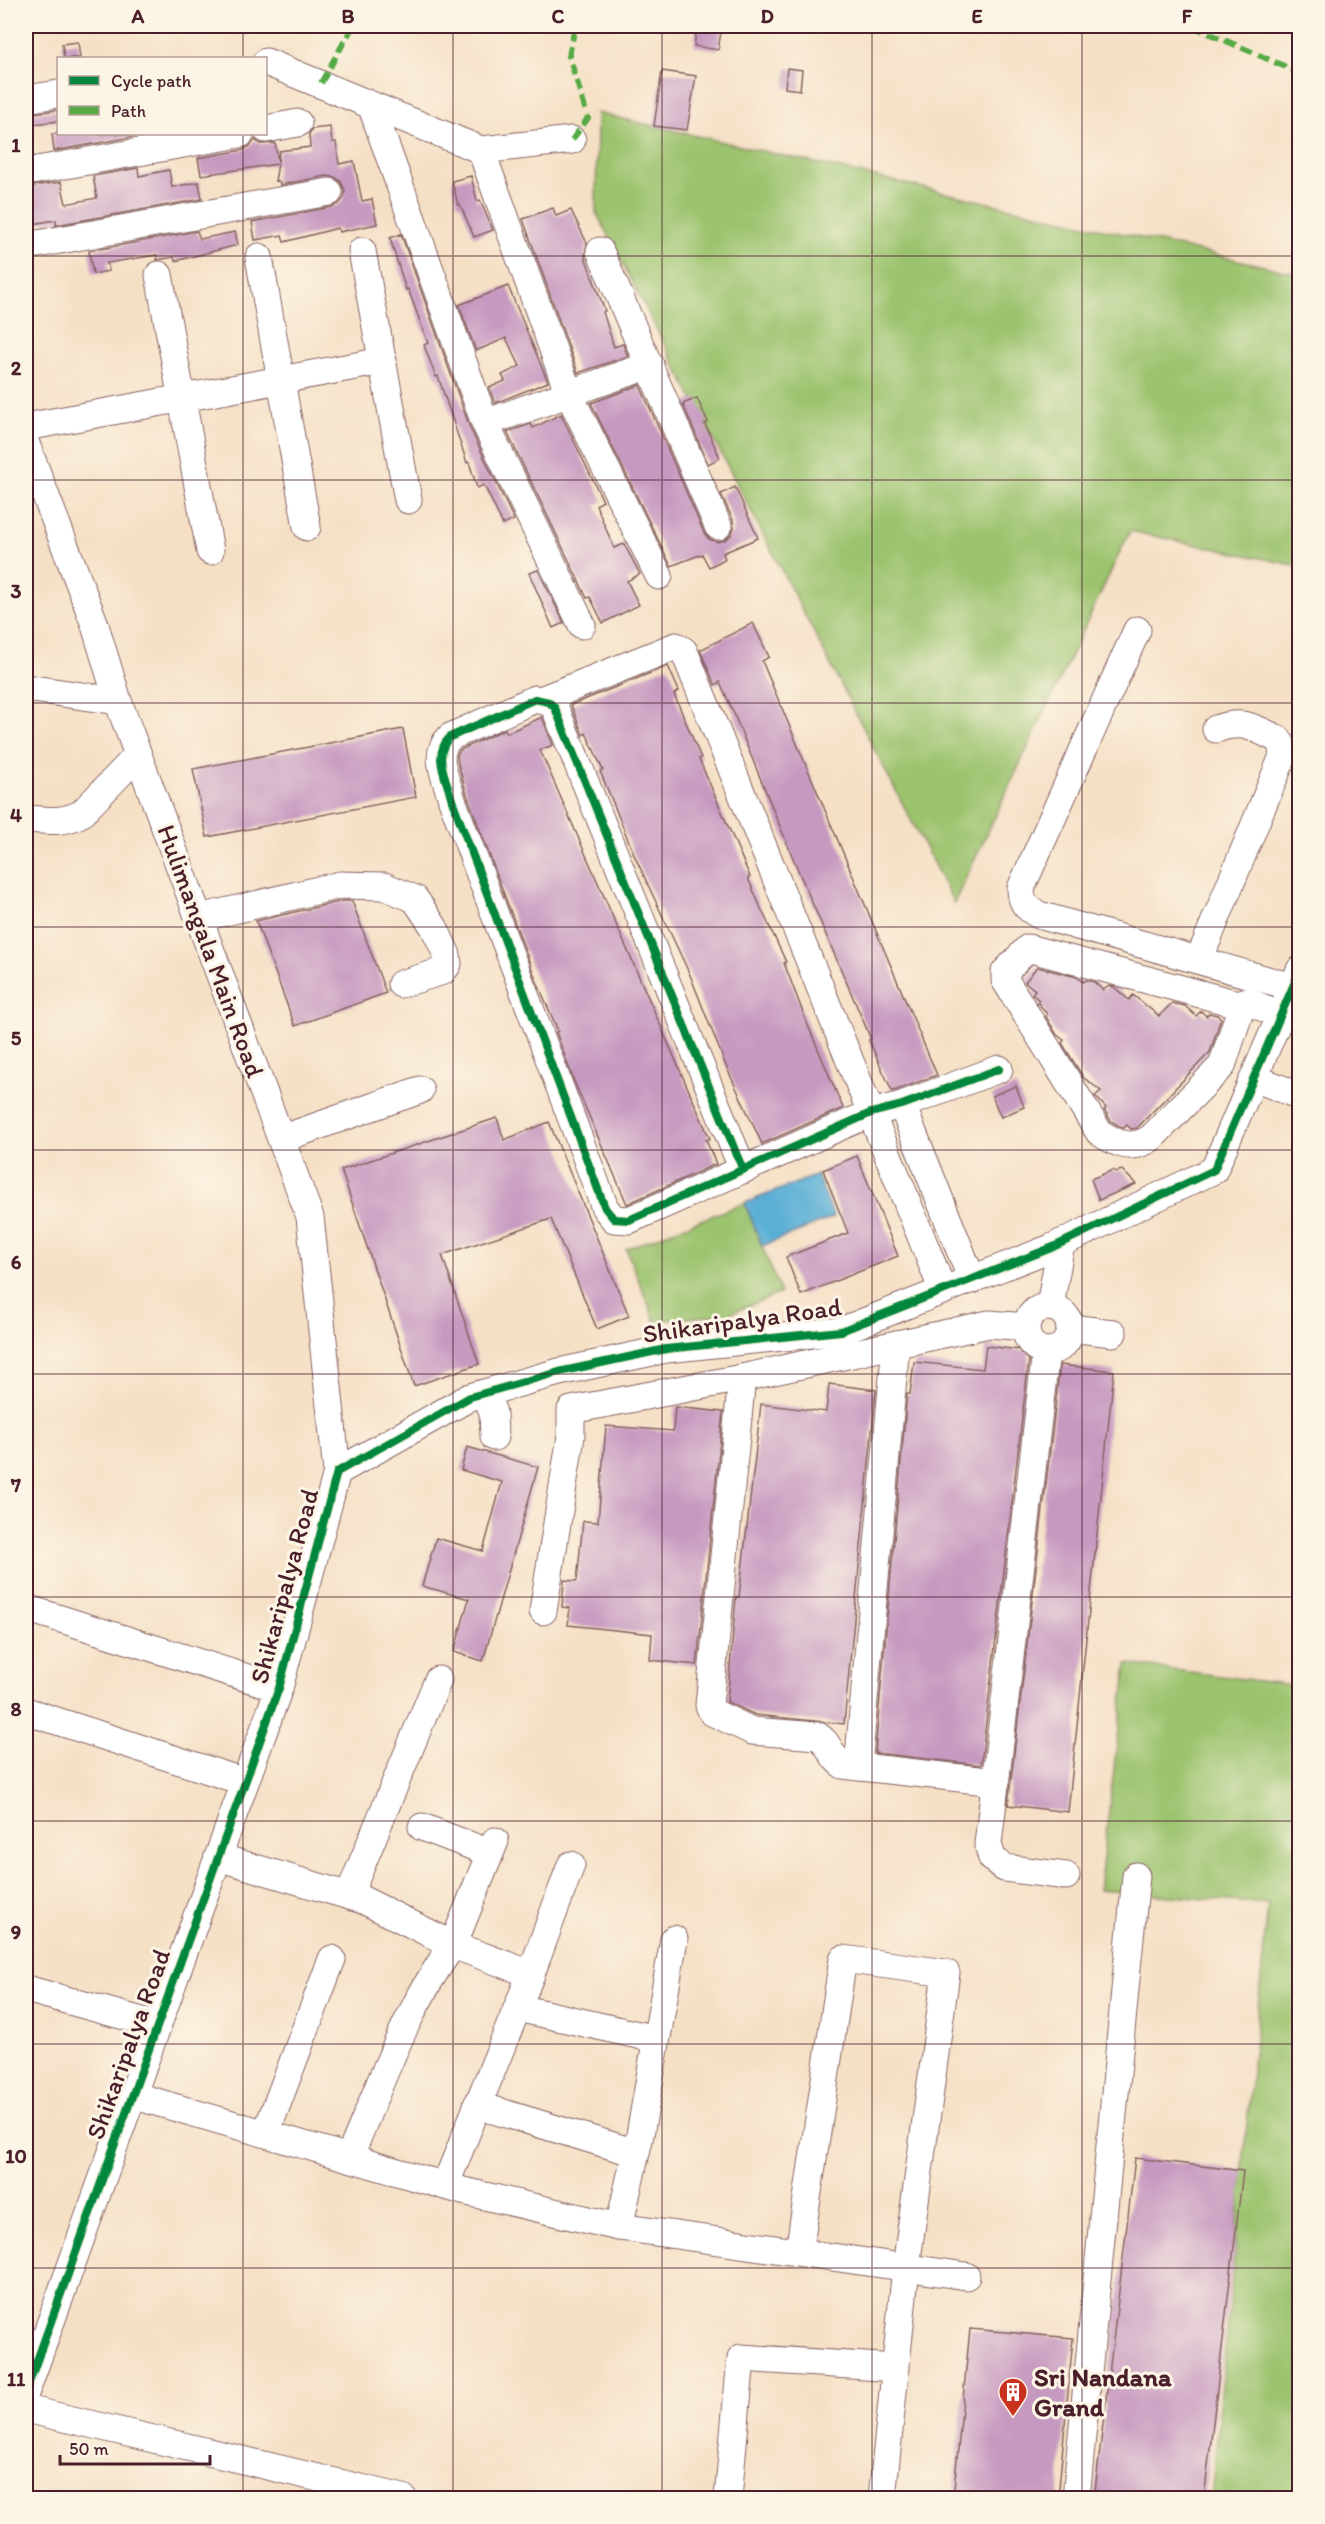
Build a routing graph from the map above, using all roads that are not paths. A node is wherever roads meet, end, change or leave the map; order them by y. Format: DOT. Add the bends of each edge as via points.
graph roads {
  1 [pos="267,62"];
  2 [pos="57,94"];
  3 [pos="26,99"];
  4 [pos="371,105"];
  5 [pos="298,123"];
  6 [pos="267,129"];
  7 [pos="234,135"];
  8 [pos="572,140"];
  9 [pos="481,150"];
  10 [pos="26,172"];
  11 [pos="329,192"];
  12 [pos="26,246"];
  13 [pos="362,251"];
  14 [pos="600,251"];
  15 [pos="259,257"];
  16 [pos="159,275"];
  17 [pos="383,361"];
  18 [pos="650,365"];
  19 [pos="280,380"];
  20 [pos="569,394"];
  21 [pos="181,398"];
  22 [pos="485,423"];
  23 [pos="26,427"];
  24 [pos="27,454"];
  25 [pos="408,500"];
  26 [pos="718,526"];
  27 [pos="307,527"];
  28 [pos="210,551"];
  29 [pos="659,576"];
  30 [pos="582,626"];
  31 [pos="1137,630"];
  32 [pos="26,688"];
  33 [pos="543,699"];
  34 [pos="118,701"];
  35 [pos="1216,729"];
  36 [pos="138,755"];
  37 [pos="26,819"];
  38 [pos="199,918"];
  39 [pos="1199,960"];
  40 [pos="1296,978"];
  41 [pos="401,984"];
  42 [pos="1239,1009"];
  43 [pos="1277,1023"];
  44 [pos="999,1069"];
  45 [pos="1254,1078"];
  46 [pos="420,1090"];
  47 [pos="1299,1096"];
  48 [pos="902,1105"];
  49 [pos="871,1113"];
  50 [pos="281,1139"];
  51 [pos="743,1170"];
  52 [pos="1061,1243"];
  53 [pos="972,1280"];
  54 [pos="943,1291"];
  55 [pos="1050,1307"];
  56 [pos="1026,1327"];
  57 [pos="1070,1328"];
  58 [pos="1113,1333"];
  59 [pos="896,1344"];
  60 [pos="1046,1351"];
  61 [pos="559,1372"];
  62 [pos="742,1378"];
  63 [pos="486,1393"];
  64 [pos="571,1410"];
  65 [pos="494,1437"];
  66 [pos="337,1472"];
  67 [pos="26,1608"];
  68 [pos="543,1611"];
  69 [pos="438,1680"];
  70 [pos="279,1688"];
  71 [pos="26,1710"];
  72 [pos="858,1767"];
  73 [pos="245,1782"];
  74 [pos="996,1782"];
  75 [pos="422,1827"];
  76 [pos="218,1857"];
  77 [pos="571,1865"];
  78 [pos="1066,1876"];
  79 [pos="1136,1876"];
  80 [pos="349,1895"];
  81 [pos="674,1939"];
  82 [pos="453,1945"];
  83 [pos="332,1959"];
  84 [pos="531,1974"];
  85 [pos="26,1989"];
  86 [pos="518,2008"];
  87 [pos="157,2025"];
  88 [pos="656,2039"];
  89 [pos="132,2095"];
  90 [pos="477,2105"];
  91 [pos="266,2133"];
  92 [pos="636,2153"];
  93 [pos="349,2158"];
  94 [pos="445,2186"];
  95 [pos="619,2227"];
  96 [pos="799,2252"];
  97 [pos="906,2267"];
  98 [pos="966,2276"];
  99 [pos="896,2368"];
  100 [pos="26,2391"];
  101 [pos="26,2409"];
  102 [pos="403,2499"];
  103 [pos="728,2499"];
  104 [pos="882,2499"];
  105 [pos="1076,2499"];
  1 -- 4 [label="street"];
  2 -- 3 [label="street"];
  4 -- 9 [label="street"];
  4 -- 22 [label="street"];
  5 -- 6 [label="street"];
  7 -- 10 [label="street"];
  8 -- 9 [label="street"];
  9 -- 20 [label="street"];
  11 -- 12 [label="street"];
  13 -- 17 [label="street"];
  14 -- 18 [label="street"];
  15 -- 19 [label="street"];
  16 -- 21 [label="street"];
  17 -- 19 [label="street"];
  17 -- 25 [label="street"];
  18 -- 20 [label="street"];
  18 -- 26 [label="street"];
  19 -- 21 [label="street"];
  19 -- 27 [label="street"];
  20 -- 22 [label="street"];
  20 -- 29 [label="street"];
  21 -- 23 [label="street"];
  21 -- 28 [label="street"];
  22 -- 30 [label="street"];
  24 -- 34 [label="street, Hulimangala Main Road" via="94,622"];
  31 -- 39 [label="street" via="1021,888 1021,899 1026,908 1039,915"];
  32 -- 34 [label="street"];
  33 -- 49 [label="street" via="676,646 684,651"];
  33 -- 51 [label="street" via="555,708"];
  33 -- 51 [label="street" via="535,699 450,737 439,754 452,800 604,1208 614,1219 629,1220"];
  34 -- 36 [label="street, Hulimangala Main Road"];
  35 -- 39 [label="street" via="1233,723 1246,724 1278,740 1283,756"];
  36 -- 37 [label="street" via="73,818"];
  36 -- 38 [label="street, Hulimangala Main Road"];
  38 -- 41 [label="street" via="340,885 368,884 398,890 415,899 425,913 447,954 448,964 443,971"];
  38 -- 50 [label="street, Hulimangala Main Road"];
  39 -- 40 [label="street"];
  40 -- 43 [label="street, Shikaripalya Road"];
  42 -- 42 [label="street" via="1028,948 1005,972 1005,980 1099,1132 1126,1146 1151,1138 1222,1066"];
  42 -- 43 [label="street"];
  43 -- 45 [label="street, Shikaripalya Road"];
  44 -- 48 [label="street"];
  45 -- 47 [label="street"];
  45 -- 52 [label="street, Shikaripalya Road" via="1214,1170"];
  46 -- 50 [label="street"];
  48 -- 49 [label="street"];
  48 -- 53 [label="street"];
  49 -- 51 [label="street"];
  49 -- 54 [label="street"];
  50 -- 66 [label="street, Hulimangala Main Road" via="310,1217"];
  52 -- 53 [label="street, Shikaripalya Road"];
  52 -- 55 [label="street"];
  53 -- 54 [label="street, Shikaripalya Road"];
  54 -- 61 [label="street, Shikaripalya Road" via="841,1331 666,1349"];
  55 -- 56 [label="street" via="1031,1314"];
  55 -- 57 [label="street" via="1064,1314"];
  56 -- 59 [label="street" via="989,1324"];
  56 -- 60 [label="street" via="1028,1341"];
  57 -- 58 [label="street"];
  57 -- 60 [label="street" via="1060,1348"];
  59 -- 62 [label="street"];
  59 -- 72 [label="street"];
  60 -- 74 [label="street"];
  61 -- 63 [label="street, Shikaripalya Road"];
  61 -- 64 [label="street"];
  62 -- 64 [label="street"];
  62 -- 72 [label="street" via="709,1706 712,1712 752,1731 818,1736 824,1739 836,1761"];
  63 -- 65 [label="street" via="493,1413"];
  63 -- 66 [label="street, Shikaripalya Road" via="470,1397"];
  64 -- 68 [label="street"];
  66 -- 70 [label="street, Shikaripalya Road"];
  67 -- 70 [label="street"];
  69 -- 80 [label="street"];
  70 -- 73 [label="street, Shikaripalya Road"];
  71 -- 73 [label="street"];
  72 -- 74 [label="street"];
  73 -- 76 [label="street, Shikaripalya Road"];
  74 -- 78 [label="street" via="988,1844 992,1858 1004,1869"];
  75 -- 82 [label="street" via="493,1847"];
  76 -- 80 [label="street"];
  76 -- 87 [label="street, Shikaripalya Road"];
  77 -- 84 [label="street"];
  79 -- 105 [label="street"];
  80 -- 82 [label="street"];
  81 -- 88 [label="street"];
  82 -- 84 [label="street"];
  82 -- 93 [label="street" via="409,2017"];
  83 -- 91 [label="street"];
  84 -- 86 [label="street"];
  85 -- 87 [label="street"];
  86 -- 88 [label="street"];
  86 -- 90 [label="street"];
  87 -- 89 [label="street, Shikaripalya Road"];
  88 -- 92 [label="street"];
  89 -- 91 [label="street"];
  89 -- 100 [label="street, Shikaripalya Road"];
  90 -- 92 [label="street"];
  90 -- 94 [label="street"];
  91 -- 93 [label="street"];
  92 -- 95 [label="street"];
  93 -- 94 [label="street"];
  94 -- 95 [label="street"];
  95 -- 96 [label="street"];
  96 -- 97 [label="street"];
  96 -- 97 [label="street" via="843,1959 946,1972"];
  97 -- 98 [label="street"];
  97 -- 99 [label="street"];
  99 -- 103 [label="street" via="741,2358"];
  99 -- 104 [label="street"];
  101 -- 102 [label="street"];
}
